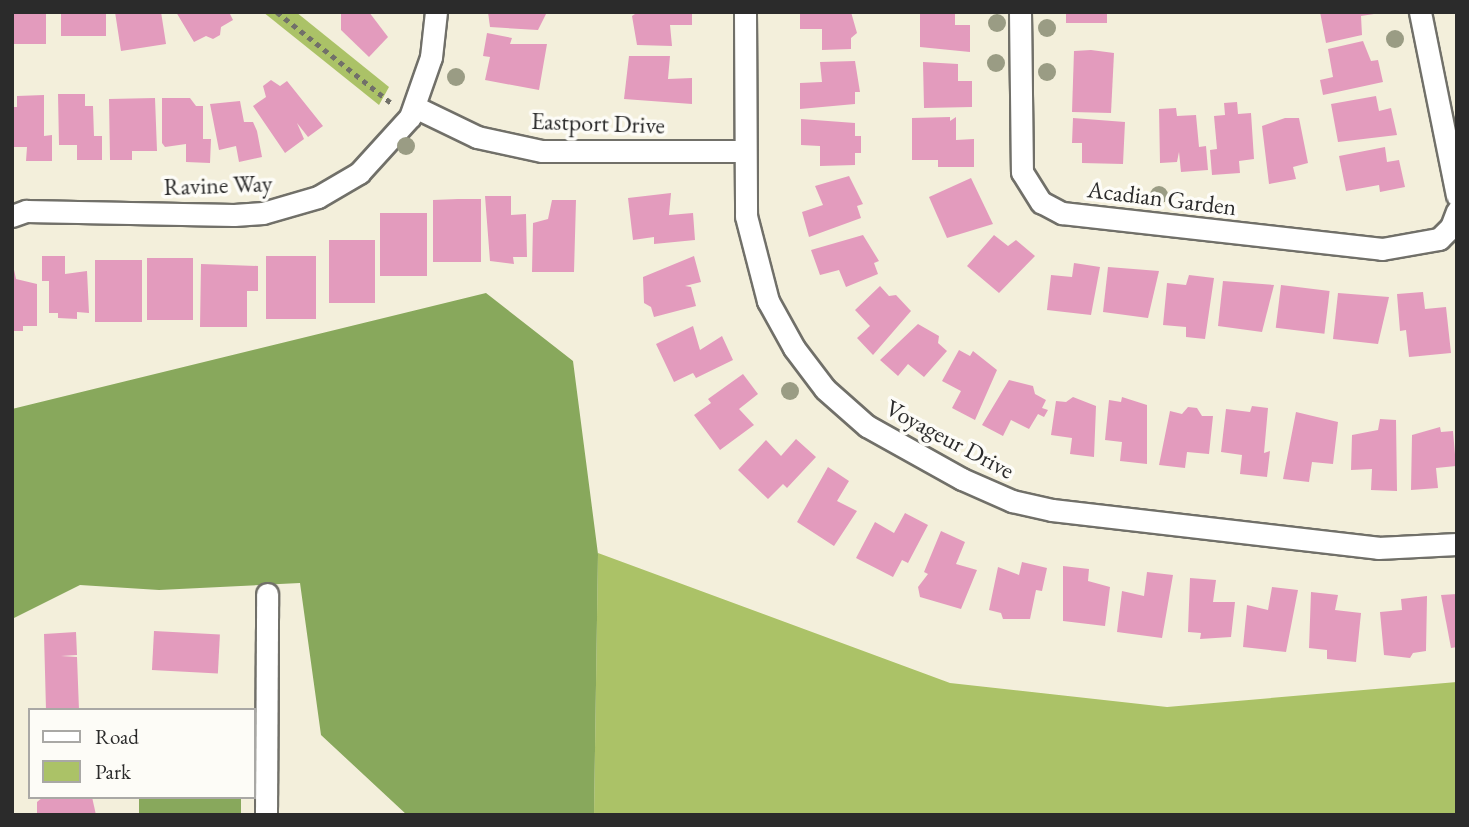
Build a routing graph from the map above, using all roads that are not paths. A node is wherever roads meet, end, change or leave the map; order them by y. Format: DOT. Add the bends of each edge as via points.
graph roads {
  1 [pos="436,12"];
  2 [pos="745,12"];
  3 [pos="1020,12"];
  4 [pos="1420,12"];
  5 [pos="413,112"];
  6 [pos="745,151"];
  7 [pos="1457,195"];
  8 [pos="1457,211"];
  9 [pos="12,216"];
  10 [pos="1457,544"];
  11 [pos="267,594"];
  12 [pos="266,815"];
  1 -- 5 [label="street, Ravine Way" via="430,57"];
  2 -- 6 [label="street, Voyageur Drive"];
  3 -- 8 [label="street, Acadian Garden" via="1022,172 1041,202 1062,213 1382,249 1439,239 1451,227"];
  4 -- 7 [label="street"];
  5 -- 6 [label="street, Eastport Drive" via="477,137 542,151"];
  5 -- 9 [label="street, Ravine Way" via="359,173 292,207 233,215 26,211"];
  6 -- 10 [label="street, Voyageur Drive" via="750,242 768,301 787,336 825,389 867,426 913,453 1012,501 1052,510 1378,548"];
  11 -- 12 [label="street"];
}
